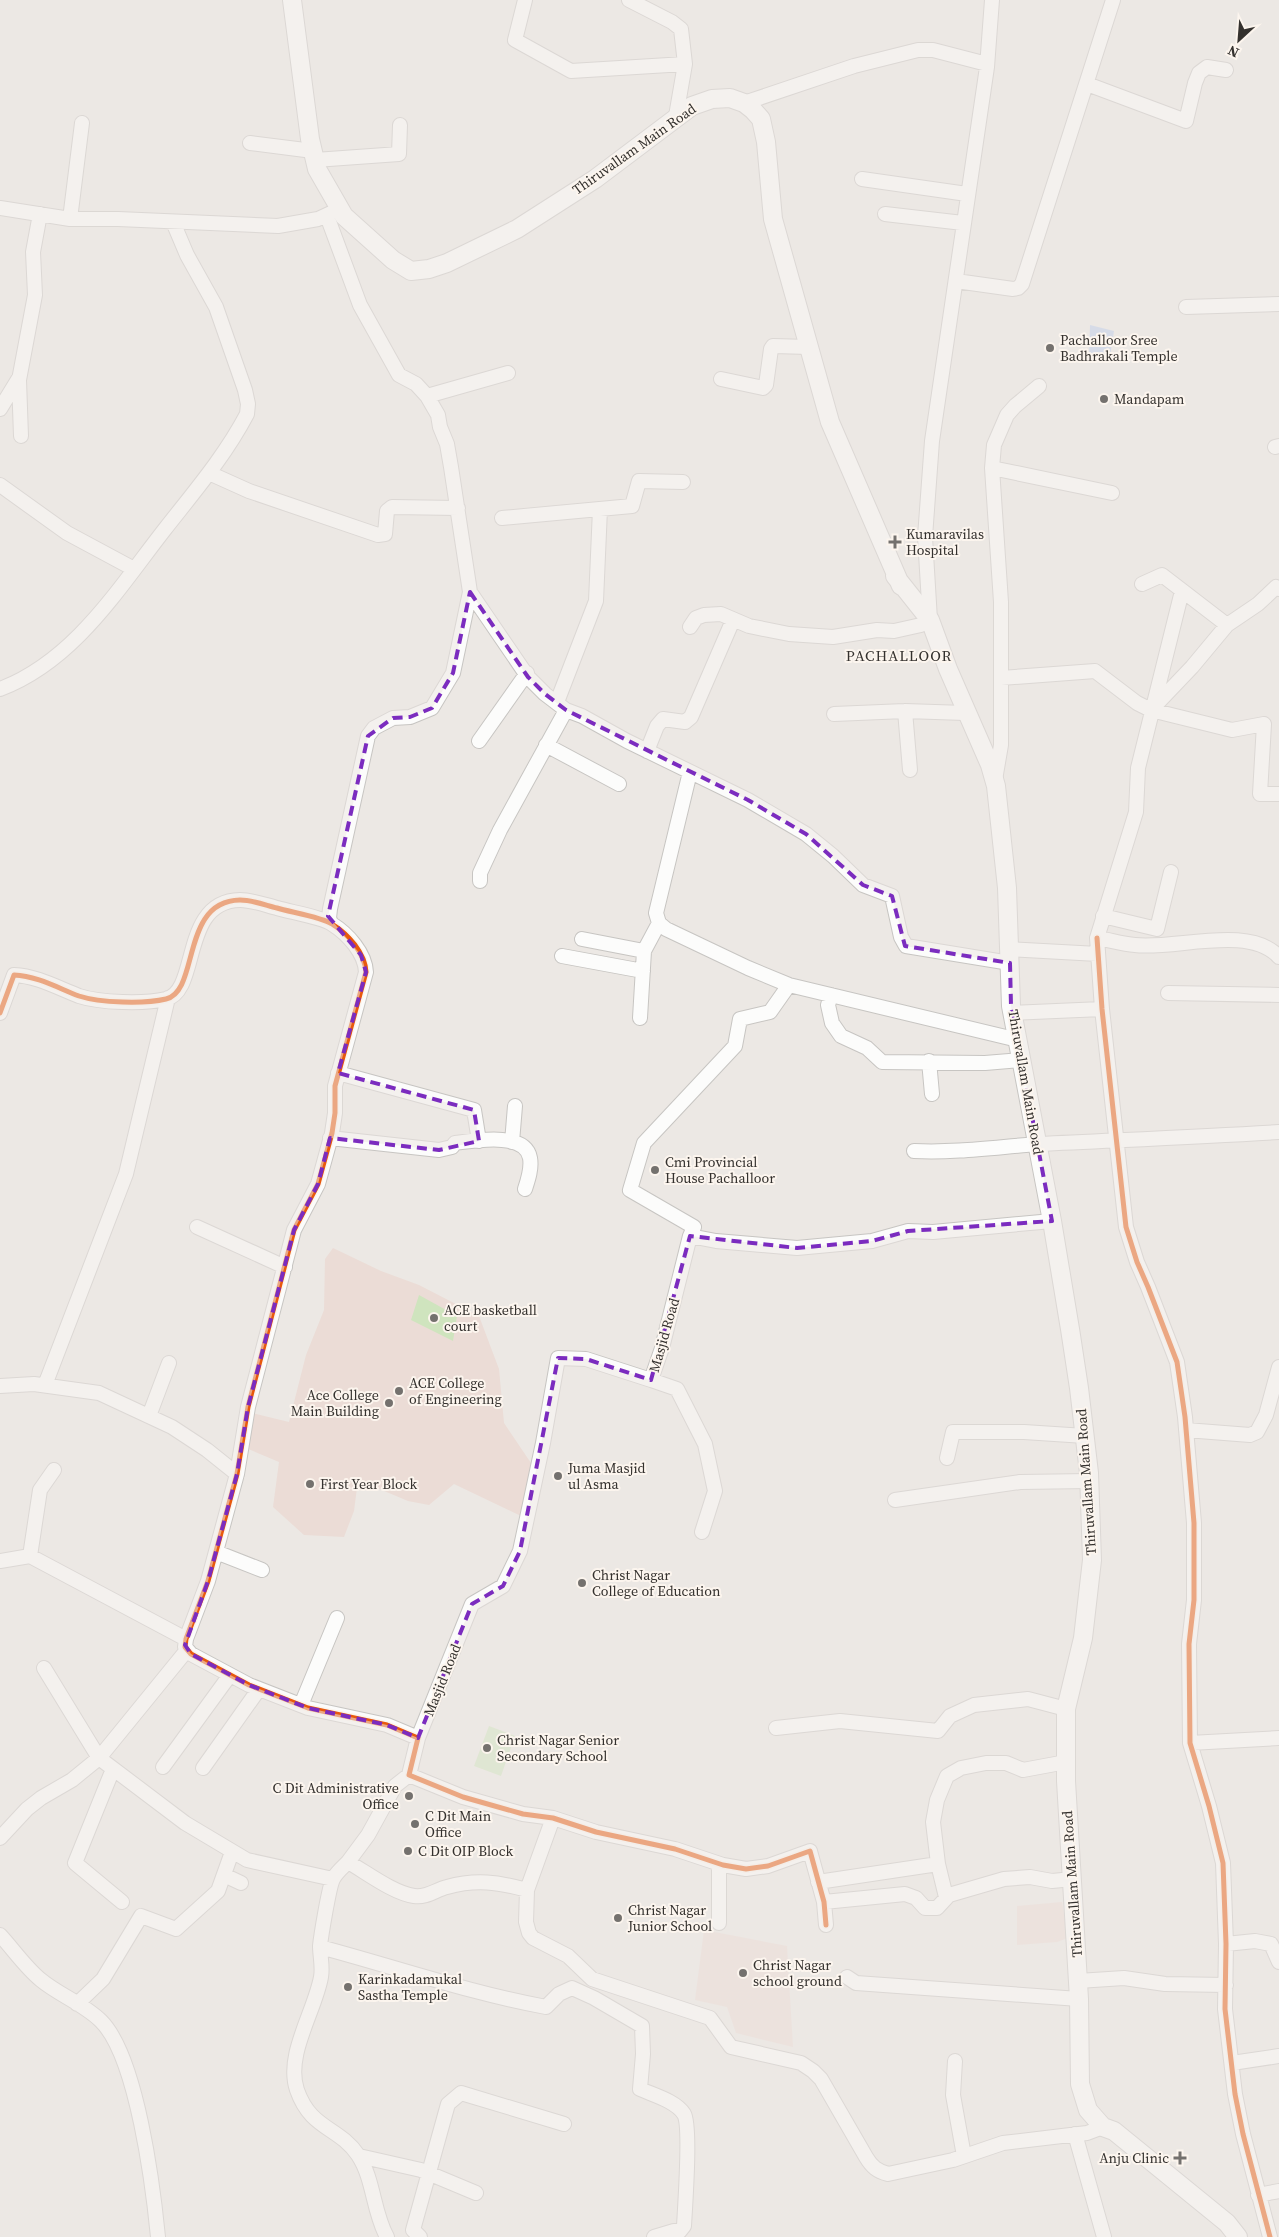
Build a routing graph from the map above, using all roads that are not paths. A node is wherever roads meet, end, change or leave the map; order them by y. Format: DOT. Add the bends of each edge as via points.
graph roads {
  1 [pos="292,0"];
  2 [pos="525,0"];
  3 [pos="629,0"];
  4 [pos="992,0"];
  5 [pos="1113,0"];
  6 [pos="684,64"];
  7 [pos="987,64"];
  8 [pos="1226,70"];
  9 [pos="1086,84"];
  10 [pos="744,103"];
  11 [pos="676,116"];
  12 [pos="82,123"];
  13 [pos="400,125"];
  14 [pos="250,143"];
  15 [pos="314,155"];
  16 [pos="862,179"];
  17 [pos="967,194"];
  18 [pos="0,208"];
  19 [pos="333,213"];
  20 [pos="40,214"];
  21 [pos="885,214"];
  22 [pos="70,219"];
  23 [pos="173,222"];
  24 [pos="963,223"];
  25 [pos="956,281"];
  26 [pos="1279,304"];
  27 [pos="1186,307"];
  28 [pos="809,347"];
  29 [pos="508,373"];
  30 [pos="20,375"];
  31 [pos="721,379"];
  32 [pos="1039,386"];
  33 [pos="427,396"];
  34 [pos="0,409"];
  35 [pos="21,436"];
  36 [pos="992,468"];
  37 [pos="209,473"];
  38 [pos="683,482"];
  39 [pos="0,486"];
  40 [pos="1112,493"];
  41 [pos="458,508"];
  42 [pos="600,509"];
  43 [pos="502,518"];
  44 [pos="134,569"];
  45 [pos="1142,584"];
  46 [pos="1279,588"];
  47 [pos="1182,591"];
  48 [pos="470,592"];
  49 [pos="733,620"];
  50 [pos="925,622"];
  51 [pos="1227,625"];
  52 [pos="690,627"];
  53 [pos="527,673"];
  54 [pos="1001,678"];
  55 [pos="0,689"];
  56 [pos="561,706"];
  57 [pos="1151,710"];
  58 [pos="905,711"];
  59 [pos="966,713"];
  60 [pos="834,714"];
  61 [pos="479,741"];
  62 [pos="546,745"];
  63 [pos="647,751"];
  64 [pos="910,770"];
  65 [pos="690,772"];
  66 [pos="995,781"];
  67 [pos="619,784"];
  68 [pos="1279,794"];
  69 [pos="1171,872"];
  70 [pos="480,881"];
  71 [pos="1103,916"];
  72 [pos="331,923"];
  73 [pos="659,923"];
  74 [pos="1097,938"];
  75 [pos="582,939"];
  76 [pos="644,951"];
  77 [pos="1098,954"];
  78 [pos="562,956"];
  79 [pos="1009,956"];
  80 [pos="1279,957"];
  81 [pos="643,971"];
  82 [pos="0,973"];
  83 [pos="14,975"];
  84 [pos="789,985"];
  85 [pos="1168,993"];
  86 [pos="832,995"];
  87 [pos="1279,995"];
  88 [pos="168,998"];
  89 [pos="1102,1009"];
  90 [pos="0,1013"];
  91 [pos="1013,1013"];
  92 [pos="640,1018"];
  93 [pos="1018,1040"];
  94 [pos="1021,1060"];
  95 [pos="929,1061"];
  96 [pos="338,1073"];
  97 [pos="932,1094"];
  98 [pos="515,1106"];
  99 [pos="1279,1132"];
  100 [pos="330,1138"];
  101 [pos="479,1141"];
  102 [pos="1117,1141"];
  103 [pos="512,1142"];
  104 [pos="1037,1144"];
  105 [pos="914,1151"];
  106 [pos="525,1189"];
  107 [pos="1052,1221"];
  108 [pos="197,1227"];
  109 [pos="690,1236"];
  110 [pos="285,1267"];
  111 [pos="169,1363"];
  112 [pos="1279,1367"];
  113 [pos="651,1380"];
  114 [pos="45,1385"];
  115 [pos="0,1386"];
  116 [pos="1276,1394"];
  117 [pos="149,1416"];
  118 [pos="1186,1430"];
  119 [pos="1084,1436"];
  120 [pos="947,1458"];
  121 [pos="54,1470"];
  122 [pos="237,1474"];
  123 [pos="1089,1482"];
  124 [pos="895,1500"];
  125 [pos="702,1532"];
  126 [pos="216,1552"];
  127 [pos="30,1556"];
  128 [pos="0,1561"];
  129 [pos="262,1570"];
  130 [pos="337,1618"];
  131 [pos="186,1645"];
  132 [pos="44,1668"];
  133 [pos="230,1675"];
  134 [pos="258,1689"];
  135 [pos="301,1705"];
  136 [pos="1066,1709"];
  137 [pos="776,1728"];
  138 [pos="418,1738"];
  139 [pos="1279,1738"];
  140 [pos="1190,1743"];
  141 [pos="99,1758"];
  142 [pos="1066,1762"];
  143 [pos="163,1766"];
  144 [pos="204,1768"];
  145 [pos="113,1769"];
  146 [pos="409,1775"];
  147 [pos="553,1818"];
  148 [pos="0,1838"];
  149 [pos="232,1852"];
  150 [pos="348,1862"];
  151 [pos="718,1864"];
  152 [pos="938,1864"];
  153 [pos="224,1875"];
  154 [pos="333,1879"];
  155 [pos="1073,1879"];
  156 [pos="818,1882"];
  157 [pos="241,1883"];
  158 [pos="527,1890"];
  159 [pos="946,1897"];
  160 [pos="122,1902"];
  161 [pos="824,1902"];
  162 [pos="719,1923"];
  163 [pos="826,1925"];
  164 [pos="0,1935"];
  165 [pos="1226,1944"];
  166 [pos="320,1947"];
  167 [pos="1279,1962"];
  168 [pos="847,1977"];
  169 [pos="1078,1981"];
  170 [pos="1226,1985"];
  171 [pos="1079,2000"];
  172 [pos="77,2004"];
  173 [pos="1279,2056"];
  174 [pos="954,2061"];
  175 [pos="1232,2063"];
  176 [pos="564,2124"];
  177 [pos="1103,2127"];
  178 [pos="1075,2134"];
  179 [pos="359,2156"];
  180 [pos="964,2156"];
  181 [pos="428,2173"];
  182 [pos="1279,2191"];
  183 [pos="476,2193"];
  184 [pos="1258,2195"];
  185 [pos="1273,2236"];
  186 [pos="158,2237"];
  187 [pos="387,2237"];
  188 [pos="420,2237"];
  189 [pos="654,2237"];
  190 [pos="1104,2237"];
  191 [pos="1238,2237"];
  1 -- 15 [label="main road, Thiruvallam Main Road"];
  2 -- 6 [label="street" via="515,40 571,71"];
  3 -- 6 [label="street" via="681,29"];
  4 -- 7 [label="street"];
  5 -- 9 [label="street"];
  6 -- 11 [label="street"];
  7 -- 10 [label="street" via="933,50 918,50 867,62"];
  7 -- 17 [label="street"];
  8 -- 9 [label="street" via="1207,67 1199,73 1186,121"];
  9 -- 25 [label="street" via="1022,284 1013,289"];
  10 -- 11 [label="main road, Thiruvallam Main Road" via="730,98 712,99"];
  10 -- 28 [label="main road, Thiruvallam Main Road" via="760,119 766,142 773,219"];
  11 -- 19 [label="main road, Thiruvallam Main Road" via="595,179 517,229 429,269 411,271 404,268"];
  12 -- 22 [label="street"];
  13 -- 15 [label="street" via="399,154"];
  14 -- 15 [label="street"];
  15 -- 19 [label="main road, Thiruvallam Main Road"];
  16 -- 17 [label="street"];
  17 -- 24 [label="street"];
  18 -- 20 [label="street"];
  19 -- 23 [label="street" via="298,224 278,226"];
  19 -- 33 [label="street" via="360,305 399,375 416,384"];
  20 -- 22 [label="street"];
  20 -- 30 [label="street" via="34,252 35,295"];
  21 -- 24 [label="street"];
  22 -- 23 [label="street"];
  23 -- 37 [label="street" via="216,307 249,409"];
  24 -- 25 [label="street"];
  25 -- 50 [label="street" via="932,441"];
  26 -- 27 [label="street"];
  28 -- 31 [label="street" via="773,346 763,388"];
  28 -- 50 [label="main road, Thiruvallam Main Road" via="830,422 895,576"];
  29 -- 33 [label="street"];
  30 -- 34 [label="street"];
  30 -- 35 [label="street"];
  32 -- 36 [label="street" via="1007,415 994,445"];
  33 -- 41 [label="street" via="447,444"];
  36 -- 40 [label="street"];
  36 -- 54 [label="street" via="1001,602"];
  37 -- 41 [label="street" via="378,535 384,534 387,511 392,507"];
  37 -- 44 [label="street"];
  38 -- 42 [label="street" via="639,481 632,506"];
  39 -- 44 [label="street" via="67,533"];
  41 -- 48 [label="street"];
  42 -- 43 [label="street"];
  42 -- 56 [label="street" via="596,601"];
  44 -- 55 [label="street" via="72,642 43,667"];
  45 -- 47 [label="street" via="1162,575"];
  46 -- 51 [label="street" via="1276,586 1258,604"];
  47 -- 51 [label="street"];
  47 -- 57 [label="street"];
  48 -- 53 [label="street"];
  48 -- 72 [label="street" via="453,673 432,708 410,717 393,718 374,728 368,736 330,909"];
  49 -- 50 [label="street" via="770,630 833,637 894,630"];
  49 -- 52 [label="street" via="720,614 704,615 696,618"];
  49 -- 63 [label="street" via="691,717 685,722 663,719"];
  50 -- 59 [label="main road, Thiruvallam Main Road"];
  51 -- 57 [label="street"];
  53 -- 56 [label="street"];
  53 -- 61 [label="street"];
  54 -- 57 [label="street" via="1096,671"];
  54 -- 66 [label="street" via="1001,745"];
  56 -- 62 [label="street"];
  56 -- 63 [label="street"];
  57 -- 68 [label="street" via="1232,730 1264,724 1260,794"];
  57 -- 71 [label="street" via="1138,768 1136,812"];
  58 -- 59 [label="street"];
  58 -- 60 [label="street"];
  58 -- 64 [label="street"];
  59 -- 66 [label="main road, Thiruvallam Main Road"];
  62 -- 67 [label="street"];
  62 -- 70 [label="street" via="500,830 480,873"];
  63 -- 65 [label="street"];
  65 -- 73 [label="street" via="656,913"];
  65 -- 79 [label="street" via="748,800 806,834 862,885 892,896 906,946"];
  66 -- 79 [label="main road, Thiruvallam Main Road"];
  69 -- 71 [label="street" via="1157,929"];
  71 -- 74 [label="street"];
  72 -- 88 [label="street" via="251,901 230,901 216,908 203,922 180,989"];
  72 -- 96 [label="street" via="352,942 366,972"];
  73 -- 76 [label="street"];
  73 -- 84 [label="street"];
  74 -- 77 [label="street"];
  74 -- 80 [label="street" via="1136,945 1252,942 1270,949"];
  75 -- 76 [label="street"];
  76 -- 81 [label="street"];
  77 -- 79 [label="street"];
  77 -- 89 [label="street"];
  78 -- 81 [label="street"];
  79 -- 91 [label="main road, Thiruvallam Main Road"];
  81 -- 92 [label="street"];
  82 -- 83 [label="street"];
  83 -- 88 [label="street" via="26,976 99,1001"];
  83 -- 90 [label="street"];
  84 -- 86 [label="street"];
  84 -- 109 [label="street" via="770,1012 740,1019 735,1046 644,1143 630,1190 694,1227"];
  85 -- 87 [label="street"];
  86 -- 93 [label="street"];
  86 -- 95 [label="street" via="828,1005 832,1023 841,1036 867,1048 882,1062"];
  88 -- 114 [label="street" via="126,1174"];
  89 -- 91 [label="street"];
  89 -- 102 [label="street"];
  91 -- 93 [label="main road, Thiruvallam Main Road"];
  93 -- 94 [label="main road, Thiruvallam Main Road"];
  94 -- 95 [label="street" via="985,1063"];
  94 -- 104 [label="main road, Thiruvallam Main Road"];
  95 -- 97 [label="street"];
  96 -- 100 [label="street"];
  96 -- 101 [label="street" via="474,1110"];
  98 -- 103 [label="street"];
  99 -- 102 [label="street"];
  100 -- 101 [label="street" via="439,1150 455,1143"];
  100 -- 110 [label="street" via="318,1184 294,1230"];
  101 -- 103 [label="street" via="495,1138"];
  102 -- 104 [label="street"];
  102 -- 118 [label="street" via="1126,1227 1136,1262 1177,1362"];
  103 -- 106 [label="street" via="521,1146 530,1158"];
  104 -- 105 [label="street" via="946,1153"];
  104 -- 107 [label="main road, Thiruvallam Main Road"];
  107 -- 109 [label="street" via="934,1232 908,1231 872,1241 798,1248"];
  107 -- 119 [label="main road, Thiruvallam Main Road"];
  108 -- 110 [label="street"];
  109 -- 113 [label="street, Masjid Road"];
  110 -- 122 [label="street" via="248,1407"];
  111 -- 117 [label="street"];
  112 -- 116 [label="street"];
  113 -- 125 [label="street" via="677,1389 705,1444 715,1491"];
  113 -- 138 [label="street, Masjid Road" via="586,1359 558,1358 520,1551 503,1586 472,1604"];
  114 -- 115 [label="street"];
  114 -- 117 [label="street" via="99,1393"];
  116 -- 118 [label="street" via="1262,1426 1250,1435"];
  117 -- 122 [label="street" via="207,1450"];
  118 -- 140 [label="street" via="1194,1533 1194,1600 1189,1644"];
  119 -- 120 [label="street" via="953,1432"];
  119 -- 123 [label="main road, Thiruvallam Main Road"];
  121 -- 127 [label="street" via="40,1490"];
  122 -- 126 [label="street"];
  123 -- 124 [label="street" via="1020,1482"];
  123 -- 136 [label="main road, Thiruvallam Main Road" via="1092,1560 1082,1638"];
  126 -- 129 [label="street"];
  126 -- 131 [label="street"];
  127 -- 128 [label="street"];
  127 -- 131 [label="street"];
  130 -- 135 [label="street"];
  131 -- 133 [label="street"];
  131 -- 141 [label="street"];
  132 -- 141 [label="street"];
  133 -- 134 [label="street"];
  133 -- 143 [label="street"];
  134 -- 135 [label="street"];
  134 -- 144 [label="street"];
  135 -- 138 [label="street" via="387,1725"];
  136 -- 137 [label="street" via="1028,1699 974,1705 950,1716 938,1731 840,1721"];
  136 -- 142 [label="main road, Thiruvallam Main Road"];
  138 -- 146 [label="street"];
  139 -- 140 [label="street"];
  140 -- 165 [label="street" via="1223,1864"];
  141 -- 145 [label="street"];
  141 -- 148 [label="street" via="72,1780 27,1808"];
  142 -- 152 [label="street" via="1022,1770 1006,1763 986,1763 951,1772 945,1780 933,1816"];
  142 -- 155 [label="main road, Thiruvallam Main Road"];
  145 -- 149 [label="street" via="185,1824"];
  145 -- 160 [label="street" via="75,1863"];
  146 -- 147 [label="street" via="463,1797 523,1814"];
  146 -- 150 [label="street" via="395,1786 368,1835"];
  147 -- 151 [label="street" via="624,1839 675,1849"];
  147 -- 158 [label="street"];
  149 -- 153 [label="street"];
  149 -- 154 [label="street" via="247,1860"];
  150 -- 154 [label="street"];
  150 -- 158 [label="street" via="412,1896 426,1896 446,1887 482,1881"];
  151 -- 156 [label="street" via="746,1870 810,1851"];
  151 -- 162 [label="street"];
  152 -- 156 [label="street"];
  152 -- 159 [label="street"];
  153 -- 157 [label="street"];
  153 -- 172 [label="street" via="218,1891 176,1929 142,1916 103,1979"];
  154 -- 166 [label="street"];
  155 -- 159 [label="street" via="1052,1881 1017,1877"];
  155 -- 169 [label="main road, Thiruvallam Main Road"];
  156 -- 161 [label="street"];
  158 -- 180 [label="street" via="529,1933 537,1942 568,1956 592,1979 710,2018 731,2047 801,2063 812,2071 821,2079 869,2162 880,2172 888,2174"];
  159 -- 161 [label="street" via="937,1908 925,1908 916,1898 905,1894"];
  161 -- 163 [label="street"];
  164 -- 172 [label="street" via="40,1980"];
  165 -- 167 [label="street" via="1255,1941 1271,1944"];
  165 -- 170 [label="street"];
  166 -- 179 [label="street" via="321,1976 296,2058 296,2089 311,2116 346,2141"];
  166 -- 189 [label="street" via="445,1983 546,2007 559,1994 572,1988 642,2026 640,2089 678,2108 685,2116 684,2226 680,2231"];
  168 -- 171 [label="street" via="856,1983"];
  169 -- 170 [label="street" via="1124,1978 1165,1984"];
  169 -- 171 [label="main road, Thiruvallam Main Road"];
  170 -- 175 [label="street" via="1225,2008"];
  171 -- 177 [label="main road, Thiruvallam Main Road" via="1080,2084 1088,2110"];
  172 -- 186 [label="street" via="101,2022 112,2037 129,2075 152,2179"];
  173 -- 175 [label="street"];
  174 -- 180 [label="street" via="953,2095"];
  175 -- 184 [label="street" via="1242,2130"];
  176 -- 181 [label="street" via="461,2093 448,2104"];
  177 -- 178 [label="street"];
  177 -- 191 [label="main road, Thiruvallam Main Road" via="1114,2131 1227,2223"];
  178 -- 180 [label="street" via="1002,2143"];
  178 -- 190 [label="street"];
  179 -- 181 [label="street"];
  179 -- 187 [label="street"];
  181 -- 183 [label="street"];
  181 -- 188 [label="street" via="414,2230"];
  182 -- 184 [label="street"];
  184 -- 185 [label="street"];
}
